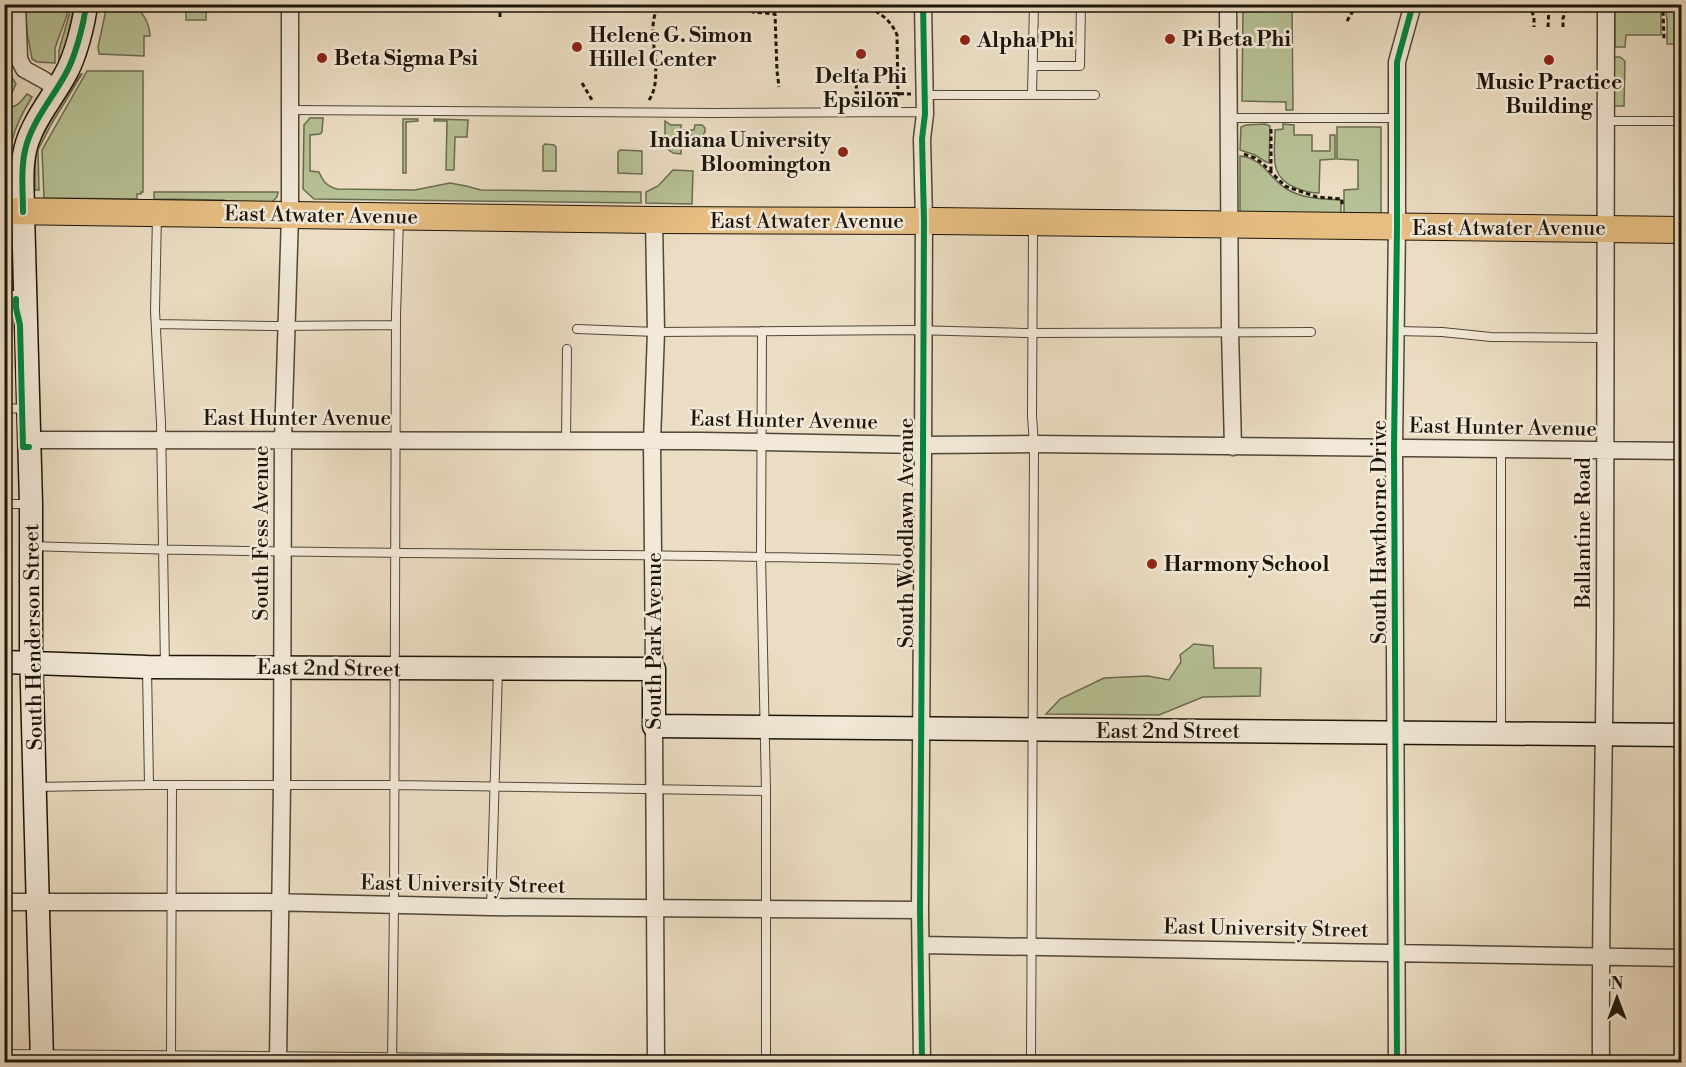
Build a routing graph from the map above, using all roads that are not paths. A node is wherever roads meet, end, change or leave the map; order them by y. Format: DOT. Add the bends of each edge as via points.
graph roads {
  1 [pos="17,4"];
  2 [pos="86,4"];
  3 [pos="290,4"];
  4 [pos="923,4"];
  5 [pos="1034,4"];
  6 [pos="1081,4"];
  7 [pos="1228,4"];
  8 [pos="1413,4"];
  9 [pos="1606,4"];
  10 [pos="1033,66"];
  11 [pos="57,89"];
  12 [pos="920,94"];
  13 [pos="1032,95"];
  14 [pos="1095,95"];
  15 [pos="291,110"];
  16 [pos="925,114"];
  17 [pos="1228,118"];
  18 [pos="1397,118"];
  19 [pos="1606,121"];
  20 [pos="1682,121"];
  21 [pos="14,211"];
  22 [pos="157,213"];
  23 [pos="290,214"];
  24 [pos="399,216"];
  25 [pos="654,220"];
  26 [pos="924,221"];
  27 [pos="1033,223"];
  28 [pos="1229,225"];
  29 [pos="1397,227"];
  30 [pos="1606,229"];
  31 [pos="1682,230"];
  32 [pos="15,299"];
  33 [pos="156,324"];
  34 [pos="396,325"];
  35 [pos="287,326"];
  36 [pos="577,329"];
  37 [pos="924,330"];
  38 [pos="762,331"];
  39 [pos="1230,331"];
  40 [pos="1396,331"];
  41 [pos="656,332"];
  42 [pos="1311,332"];
  43 [pos="1032,333"];
  44 [pos="1606,338"];
  45 [pos="567,349"];
  46 [pos="4,408"];
  47 [pos="29,409"];
  48 [pos="29,440"];
  49 [pos="161,440"];
  50 [pos="283,440"];
  51 [pos="397,440"];
  52 [pos="566,441"];
  53 [pos="652,441"];
  54 [pos="762,442"];
  55 [pos="1034,444"];
  56 [pos="923,445"];
  57 [pos="1233,447"];
  58 [pos="1394,448"];
  59 [pos="1502,449"];
  60 [pos="1606,450"];
  61 [pos="1682,451"];
  62 [pos="4,504"];
  63 [pos="31,504"];
  64 [pos="31,546"];
  65 [pos="163,549"];
  66 [pos="283,552"];
  67 [pos="396,552"];
  68 [pos="653,555"];
  69 [pos="761,556"];
  70 [pos="914,560"];
  71 [pos="4,662"];
  72 [pos="31,663"];
  73 [pos="156,667"];
  74 [pos="283,667"];
  75 [pos="395,669"];
  76 [pos="498,669"];
  77 [pos="654,669"];
  78 [pos="654,726"];
  79 [pos="765,727"];
  80 [pos="922,729"];
  81 [pos="1032,729"];
  82 [pos="1396,732"];
  83 [pos="1502,733"];
  84 [pos="1604,734"];
  85 [pos="1682,735"];
  86 [pos="149,784"];
  87 [pos="172,785"];
  88 [pos="282,785"];
  89 [pos="395,785"];
  90 [pos="35,787"];
  91 [pos="494,788"];
  92 [pos="654,790"];
  93 [pos="766,791"];
  94 [pos="4,902"];
  95 [pos="38,902"];
  96 [pos="172,903"];
  97 [pos="279,903"];
  98 [pos="394,905"];
  99 [pos="491,907"];
  100 [pos="654,908"];
  101 [pos="765,908"];
  102 [pos="920,910"];
  103 [pos="921,945"];
  104 [pos="1032,947"];
  105 [pos="1397,953"];
  106 [pos="1600,956"];
  107 [pos="1682,958"];
  108 [pos="4,1054"];
  109 [pos="42,1058"];
  110 [pos="171,1058"];
  111 [pos="278,1059"];
  112 [pos="392,1060"];
  113 [pos="656,1061"];
  114 [pos="766,1061"];
  115 [pos="922,1062"];
  116 [pos="978,1062"];
  117 [pos="1031,1062"];
  118 [pos="1397,1062"];
  119 [pos="1601,1062"];
  1 -- 11 [label="street" via="19,59 24,69"];
  2 -- 11 [label="street, South Henderson Street" via="74,55"];
  3 -- 15 [label="street, South Fess Avenue"];
  4 -- 12 [label="street, South Woodlawn Avenue"];
  5 -- 10 [label="lane"];
  6 -- 10 [label="lane" via="1080,66"];
  7 -- 17 [label="street"];
  8 -- 18 [label="street, South Hawthorne Drive" via="1397,62"];
  9 -- 19 [label="street, Ballantine Road"];
  10 -- 13 [label="lane"];
  11 -- 21 [label="street, South Henderson Street" via="26,145"];
  12 -- 13 [label="lane"];
  12 -- 16 [label="street, South Woodlawn Avenue"];
  13 -- 14 [label="lane"];
  15 -- 16 [label="lane"];
  15 -- 23 [label="street, South Fess Avenue"];
  16 -- 26 [label="street, South Woodlawn Avenue"];
  17 -- 18 [label="lane"];
  17 -- 28 [label="street"];
  18 -- 29 [label="street, South Hawthorne Drive"];
  19 -- 20 [label="lane"];
  19 -- 30 [label="street, Ballantine Road"];
  21 -- 22 [label="main road, East Atwater Avenue"];
  21 -- 32 [label="street, South Henderson Street"];
  22 -- 23 [label="main road, East Atwater Avenue"];
  22 -- 33 [label="lane"];
  23 -- 24 [label="main road, East Atwater Avenue"];
  23 -- 35 [label="street, South Fess Avenue"];
  24 -- 25 [label="main road, East Atwater Avenue"];
  24 -- 34 [label="lane"];
  25 -- 26 [label="main road, East Atwater Avenue"];
  25 -- 41 [label="street, South Park Avenue"];
  26 -- 27 [label="main road, East Atwater Avenue"];
  26 -- 37 [label="street, South Woodlawn Avenue"];
  27 -- 28 [label="main road, East Atwater Avenue"];
  27 -- 43 [label="lane"];
  28 -- 29 [label="main road, East Atwater Avenue"];
  28 -- 39 [label="street"];
  29 -- 30 [label="main road, East Atwater Avenue"];
  29 -- 40 [label="street, South Hawthorne Drive"];
  30 -- 31 [label="main road, East Atwater Avenue"];
  30 -- 44 [label="street, Ballantine Road"];
  32 -- 47 [label="street, South Henderson Street"];
  33 -- 35 [label="lane"];
  33 -- 49 [label="lane"];
  34 -- 35 [label="lane"];
  34 -- 51 [label="lane"];
  35 -- 50 [label="street, South Fess Avenue"];
  36 -- 41 [label="lane"];
  37 -- 38 [label="lane"];
  37 -- 43 [label="lane"];
  37 -- 56 [label="street, South Woodlawn Avenue"];
  38 -- 41 [label="lane"];
  38 -- 54 [label="lane"];
  39 -- 42 [label="lane"];
  39 -- 43 [label="lane"];
  39 -- 57 [label="street"];
  40 -- 44 [label="lane"];
  40 -- 58 [label="street, South Hawthorne Drive"];
  41 -- 53 [label="street, South Park Avenue"];
  43 -- 55 [label="lane"];
  44 -- 60 [label="street, Ballantine Road"];
  45 -- 52 [label="lane"];
  46 -- 47 [label="lane"];
  47 -- 48 [label="street, South Henderson Street"];
  48 -- 49 [label="street, East Hunter Avenue"];
  48 -- 63 [label="street, South Henderson Street"];
  49 -- 50 [label="street, East Hunter Avenue"];
  49 -- 65 [label="lane"];
  50 -- 51 [label="street, East Hunter Avenue"];
  50 -- 66 [label="street, South Fess Avenue"];
  51 -- 52 [label="street, East Hunter Avenue"];
  51 -- 67 [label="lane"];
  52 -- 53 [label="street, East Hunter Avenue"];
  53 -- 54 [label="street, East Hunter Avenue"];
  53 -- 68 [label="street, South Park Avenue"];
  54 -- 56 [label="street, East Hunter Avenue"];
  54 -- 69 [label="lane"];
  55 -- 56 [label="street, East Hunter Avenue"];
  55 -- 57 [label="street, East Hunter Avenue"];
  55 -- 81 [label="lane"];
  56 -- 80 [label="street, South Woodlawn Avenue"];
  57 -- 58 [label="street, East Hunter Avenue"];
  58 -- 59 [label="street, East Hunter Avenue"];
  58 -- 82 [label="street, South Hawthorne Drive"];
  59 -- 60 [label="street, East Hunter Avenue"];
  59 -- 83 [label="lane"];
  60 -- 61 [label="street, East Hunter Avenue"];
  60 -- 84 [label="street, Ballantine Road"];
  62 -- 63 [label="lane"];
  63 -- 64 [label="street, South Henderson Street"];
  64 -- 65 [label="lane"];
  64 -- 72 [label="street, South Henderson Street"];
  65 -- 66 [label="lane"];
  65 -- 73 [label="lane"];
  66 -- 67 [label="lane"];
  66 -- 74 [label="street, South Fess Avenue"];
  67 -- 68 [label="lane"];
  67 -- 75 [label="lane"];
  68 -- 69 [label="lane"];
  68 -- 77 [label="street, South Park Avenue"];
  69 -- 70 [label="lane"];
  69 -- 79 [label="lane"];
  71 -- 72 [label="street, East 2nd Street"];
  72 -- 73 [label="street, East 2nd Street"];
  72 -- 90 [label="street, South Henderson Street"];
  73 -- 74 [label="street, East 2nd Street"];
  73 -- 86 [label="lane"];
  74 -- 75 [label="street, East 2nd Street"];
  74 -- 88 [label="street, South Fess Avenue"];
  75 -- 76 [label="street, East 2nd Street"];
  75 -- 89 [label="lane"];
  76 -- 77 [label="street, East 2nd Street"];
  76 -- 91 [label="lane"];
  77 -- 78 [label="street, South Park Avenue"];
  78 -- 79 [label="street, East 2nd Street"];
  78 -- 92 [label="street, South Park Avenue"];
  79 -- 80 [label="street, East 2nd Street"];
  79 -- 93 [label="lane"];
  80 -- 81 [label="street, East 2nd Street"];
  80 -- 102 [label="street, South Woodlawn Avenue"];
  81 -- 82 [label="street, East 2nd Street"];
  81 -- 104 [label="lane"];
  82 -- 83 [label="street, East 2nd Street"];
  82 -- 105 [label="street, South Hawthorne Drive"];
  83 -- 84 [label="street, East 2nd Street"];
  84 -- 85 [label="street, East 2nd Street"];
  84 -- 106 [label="street, Ballantine Road"];
  86 -- 87 [label="lane"];
  86 -- 90 [label="lane"];
  87 -- 88 [label="lane"];
  87 -- 96 [label="lane"];
  88 -- 89 [label="lane"];
  88 -- 97 [label="street, South Fess Avenue"];
  89 -- 91 [label="lane"];
  89 -- 98 [label="lane"];
  90 -- 95 [label="street, South Henderson Street"];
  91 -- 92 [label="lane"];
  91 -- 99 [label="lane"];
  92 -- 93 [label="lane"];
  92 -- 100 [label="street, South Park Avenue"];
  93 -- 101 [label="lane"];
  94 -- 95 [label="street, East University Street"];
  95 -- 96 [label="street, East University Street"];
  95 -- 109 [label="street, South Henderson Street"];
  96 -- 97 [label="street, East University Street"];
  96 -- 110 [label="lane"];
  97 -- 98 [label="street, East University Street"];
  97 -- 111 [label="street, South Fess Avenue"];
  98 -- 99 [label="street, East University Street"];
  98 -- 112 [label="lane"];
  99 -- 100 [label="street, East University Street"];
  100 -- 101 [label="street, East University Street"];
  100 -- 113 [label="street, South Park Avenue"];
  101 -- 102 [label="street, East University Street"];
  101 -- 114 [label="lane"];
  102 -- 103 [label="street, South Woodlawn Avenue"];
  103 -- 104 [label="street, East University Street"];
  103 -- 115 [label="street, South Woodlawn Avenue"];
  104 -- 105 [label="street, East University Street"];
  104 -- 117 [label="lane"];
  105 -- 106 [label="street, East University Street"];
  105 -- 118 [label="street, South Hawthorne Drive"];
  106 -- 107 [label="street, East University Street"];
  106 -- 119 [label="street, Ballantine Road"];
  108 -- 109 [label="lane"];
  109 -- 110 [label="lane"];
  110 -- 111 [label="lane"];
  111 -- 112 [label="lane"];
  112 -- 113 [label="lane"];
  113 -- 114 [label="lane"];
  114 -- 115 [label="lane"];
  115 -- 116 [label="lane"];
}
